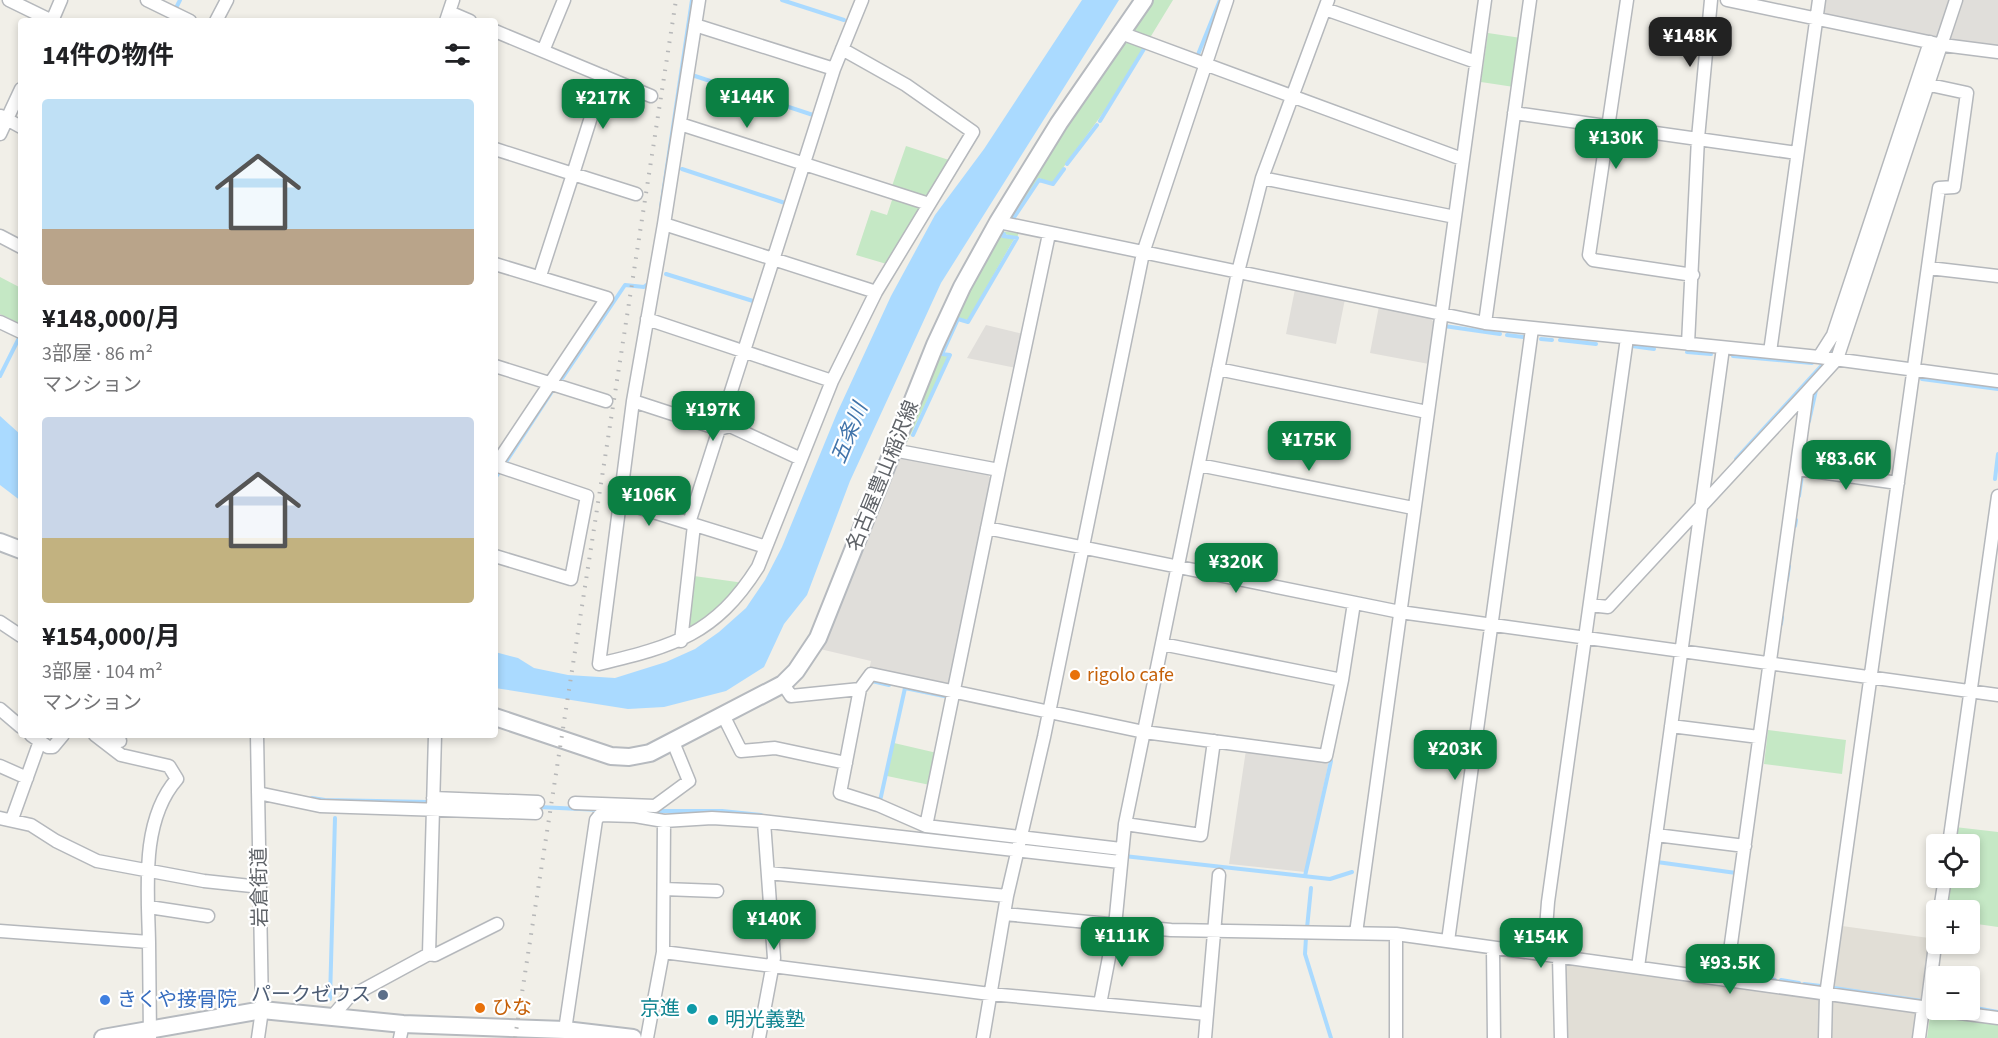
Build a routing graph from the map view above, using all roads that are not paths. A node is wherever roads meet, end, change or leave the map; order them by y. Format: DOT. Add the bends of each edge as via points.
graph roads {
  1 [pos="9,0"];
  2 [pos="61,0"];
  3 [pos="147,0"];
  4 [pos="227,0"];
  5 [pos="564,0"];
  6 [pos="699,0"];
  7 [pos="862,0"];
  8 [pos="1144,0"];
  9 [pos="1227,0"];
  10 [pos="1485,0"];
  11 [pos="1530,0"];
  12 [pos="1627,0"];
  13 [pos="1711,0"];
  14 [pos="1730,0"];
  15 [pos="1819,0"];
  16 [pos="1956,0"];
  17 [pos="1327,4"];
  18 [pos="449,11"];
  19 [pos="46,18"];
  20 [pos="53,18"];
  21 [pos="184,18"];
  22 [pos="218,18"];
  23 [pos="464,18"];
  24 [pos="1816,19"];
  25 [pos="695,25"];
  26 [pos="498,32"];
  27 [pos="1121,33"];
  28 [pos="1936,43"];
  29 [pos="842,49"];
  30 [pos="543,51"];
  31 [pos="1998,52"];
  32 [pos="1476,62"];
  33 [pos="1203,64"];
  34 [pos="834,69"];
  35 [pos="604,76"];
  36 [pos="1930,85"];
  37 [pos="18,94"];
  38 [pos="651,96"];
  39 [pos="1293,98"];
  40 [pos="1514,113"];
  41 [pos="4,118"];
  42 [pos="680,124"];
  43 [pos="18,125"];
  44 [pos="1607,126"];
  45 [pos="0,134"];
  46 [pos="1698,138"];
  47 [pos="498,150"];
  48 [pos="1797,153"];
  49 [pos="1462,159"];
  50 [pos="805,163"];
  51 [pos="573,174"];
  52 [pos="1262,178"];
  53 [pos="636,194"];
  54 [pos="929,204"];
  55 [pos="1455,217"];
  56 [pos="998,222"];
  57 [pos="664,224"];
  58 [pos="1049,234"];
  59 [pos="0,236"];
  60 [pos="18,245"];
  61 [pos="1143,253"];
  62 [pos="774,259"];
  63 [pos="498,265"];
  64 [pos="1929,268"];
  65 [pos="1238,272"];
  66 [pos="1693,275"];
  67 [pos="540,276"];
  68 [pos="1998,276"];
  69 [pos="876,292"];
  70 [pos="1442,315"];
  71 [pos="646,319"];
  72 [pos="0,322"];
  73 [pos="1485,324"];
  74 [pos="1532,329"];
  75 [pos="18,331"];
  76 [pos="1627,339"];
  77 [pos="1688,344"];
  78 [pos="1723,348"];
  79 [pos="744,351"];
  80 [pos="1770,352"];
  81 [pos="1820,357"];
  82 [pos="1837,358"];
  83 [pos="498,367"];
  84 [pos="1218,369"];
  85 [pos="1915,369"];
  86 [pos="832,381"];
  87 [pos="1998,381"];
  88 [pos="551,383"];
  89 [pos="1807,392"];
  90 [pos="606,401"];
  91 [pos="633,401"];
  92 [pos="1427,412"];
  93 [pos="719,429"];
  94 [pos="893,450"];
  95 [pos="801,459"];
  96 [pos="498,461"];
  97 [pos="1199,465"];
  98 [pos="498,466"];
  99 [pos="1798,469"];
  100 [pos="999,470"];
  101 [pos="1898,483"];
  102 [pos="1998,496"];
  103 [pos="618,501"];
  104 [pos="1701,507"];
  105 [pos="1413,508"];
  106 [pos="692,524"];
  107 [pos="987,528"];
  108 [pos="0,542"];
  109 [pos="1083,546"];
  110 [pos="766,547"];
  111 [pos="18,549"];
  112 [pos="498,557"];
  113 [pos="1177,567"];
  114 [pos="1354,603"];
  115 [pos="1590,605"];
  116 [pos="1400,612"];
  117 [pos="0,622"];
  118 [pos="1492,625"];
  119 [pos="18,634"];
  120 [pos="1586,638"];
  121 [pos="681,641"];
  122 [pos="1162,644"];
  123 [pos="1681,651"];
  124 [pos="1769,663"];
  125 [pos="1871,678"];
  126 [pos="1342,680"];
  127 [pos="783,684"];
  128 [pos="860,689"];
  129 [pos="1970,691"];
  130 [pos="954,692"];
  131 [pos="1998,695"];
  132 [pos="0,709"];
  133 [pos="1049,712"];
  134 [pos="723,716"];
  135 [pos="498,718"];
  136 [pos="18,724"];
  137 [pos="1671,726"];
  138 [pos="1144,732"];
  139 [pos="1759,737"];
  140 [pos="36,738"];
  141 [pos="60,738"];
  142 [pos="99,738"];
  143 [pos="257,738"];
  144 [pos="435,738"];
  145 [pos="1214,741"];
  146 [pos="673,742"];
  147 [pos="846,763"];
  148 [pos="0,766"];
  149 [pos="27,778"];
  150 [pos="258,793"];
  151 [pos="575,803"];
  152 [pos="433,804"];
  153 [pos="537,808"];
  154 [pos="6,818"];
  155 [pos="664,821"];
  156 [pos="764,822"];
  157 [pos="1125,824"];
  158 [pos="926,826"];
  159 [pos="1950,834"];
  160 [pos="1656,835"];
  161 [pos="1020,843"];
  162 [pos="1744,846"];
  163 [pos="1121,856"];
  164 [pos="148,871"];
  165 [pos="768,873"];
  166 [pos="1219,875"];
  167 [pos="260,887"];
  168 [pos="664,889"];
  169 [pos="717,891"];
  170 [pos="1007,897"];
  171 [pos="148,907"];
  172 [pos="1004,914"];
  173 [pos="208,916"];
  174 [pos="497,924"];
  175 [pos="1115,926"];
  176 [pos="1213,930"];
  177 [pos="0,931"];
  178 [pos="1356,933"];
  179 [pos="1396,934"];
  180 [pos="1448,940"];
  181 [pos="149,942"];
  182 [pos="1493,948"];
  183 [pos="663,952"];
  184 [pos="429,954"];
  185 [pos="1544,954"];
  186 [pos="1559,957"];
  187 [pos="773,965"];
  188 [pos="1638,967"];
  189 [pos="1726,980"];
  190 [pos="990,994"];
  191 [pos="1826,995"];
  192 [pos="1100,1004"];
  193 [pos="1926,1008"];
  194 [pos="262,1010"];
  195 [pos="1207,1014"];
  196 [pos="1980,1016"];
  197 [pos="331,1018"];
  198 [pos="1998,1018"];
  199 [pos="1926,1020"];
  200 [pos="565,1030"];
  201 [pos="402,1031"];
  202 [pos="489,1033"];
  203 [pos="150,1034"];
  204 [pos="596,1036"];
  205 [pos="103,1038"];
  206 [pos="258,1038"];
  207 [pos="633,1038"];
  208 [pos="647,1038"];
  209 [pos="759,1038"];
  210 [pos="983,1038"];
  211 [pos="1205,1038"];
  212 [pos="1396,1038"];
  213 [pos="1494,1038"];
  214 [pos="1561,1038"];
  215 [pos="1826,1038"];
  216 [pos="1919,1038"];
  1 -- 19 [label="street"];
  2 -- 20 [label="street"];
  3 -- 21 [label="street"];
  4 -- 22 [label="street"];
  5 -- 30 [label="street"];
  6 -- 25 [label="street"];
  7 -- 29 [label="street"];
  8 -- 27 [label="main road, 名古屋豊山稲沢線"];
  9 -- 33 [label="street"];
  10 -- 32 [label="street"];
  11 -- 40 [label="street"];
  12 -- 44 [label="street"];
  13 -- 46 [label="street"];
  14 -- 24 [label="street"];
  15 -- 24 [label="street"];
  16 -- 28 [label="street"];
  17 -- 32 [label="street"];
  17 -- 39 [label="street"];
  18 -- 23 [label="street"];
  24 -- 28 [label="street"];
  24 -- 48 [label="street"];
  25 -- 34 [label="street"];
  25 -- 42 [label="street"];
  26 -- 30 [label="street"];
  27 -- 33 [label="street"];
  27 -- 56 [label="main road, 名古屋豊山稲沢線"];
  28 -- 31 [label="street"];
  28 -- 36 [label="street"];
  28 -- 81 [label="street" via="1833,335"];
  29 -- 34 [label="street"];
  29 -- 54 [label="street" via="906,85 973,132"];
  30 -- 35 [label="street"];
  32 -- 49 [label="street"];
  33 -- 39 [label="street"];
  33 -- 61 [label="street"];
  34 -- 50 [label="street"];
  35 -- 38 [label="street"];
  35 -- 51 [label="street"];
  36 -- 64 [label="street" via="1967,93 1954,187 1940,188"];
  36 -- 82 [label="street"];
  37 -- 41 [label="street"];
  39 -- 49 [label="street"];
  39 -- 52 [label="street"];
  40 -- 44 [label="street"];
  40 -- 73 [label="street"];
  41 -- 43 [label="street"];
  41 -- 45 [label="street"];
  42 -- 50 [label="street"];
  42 -- 57 [label="street"];
  44 -- 46 [label="street"];
  44 -- 66 [label="street" via="1588,255 1593,260"];
  46 -- 48 [label="street"];
  46 -- 66 [label="street"];
  47 -- 51 [label="street"];
  48 -- 80 [label="street"];
  49 -- 55 [label="street"];
  50 -- 54 [label="street"];
  50 -- 62 [label="street"];
  51 -- 53 [label="street"];
  51 -- 67 [label="street"];
  52 -- 55 [label="street"];
  52 -- 65 [label="street"];
  54 -- 69 [label="street"];
  55 -- 70 [label="street"];
  56 -- 58 [label="street"];
  56 -- 94 [label="main road, 名古屋豊山稲沢線" via="948,316"];
  57 -- 62 [label="street"];
  57 -- 71 [label="street"];
  58 -- 61 [label="street"];
  58 -- 100 [label="street"];
  59 -- 60 [label="street"];
  61 -- 65 [label="street"];
  61 -- 109 [label="street"];
  62 -- 69 [label="street"];
  62 -- 79 [label="street"];
  63 -- 67 [label="street"];
  64 -- 68 [label="street"];
  64 -- 85 [label="street"];
  65 -- 70 [label="street"];
  65 -- 84 [label="street"];
  66 -- 77 [label="street"];
  67 -- 88 [label="street" via="607,298"];
  69 -- 86 [label="street"];
  70 -- 73 [label="street"];
  70 -- 92 [label="street"];
  71 -- 79 [label="street"];
  71 -- 91 [label="street"];
  72 -- 75 [label="street"];
  73 -- 74 [label="street"];
  74 -- 76 [label="street"];
  74 -- 118 [label="street"];
  76 -- 77 [label="street"];
  76 -- 115 [label="street"];
  77 -- 78 [label="street"];
  78 -- 80 [label="street"];
  78 -- 104 [label="street"];
  79 -- 86 [label="street"];
  79 -- 93 [label="street"];
  80 -- 81 [label="street"];
  81 -- 82 [label="street"];
  82 -- 85 [label="street"];
  82 -- 89 [label="street"];
  83 -- 88 [label="street"];
  84 -- 92 [label="street"];
  84 -- 97 [label="street"];
  85 -- 87 [label="street"];
  85 -- 101 [label="street"];
  86 -- 95 [label="street"];
  88 -- 90 [label="street"];
  88 -- 96 [label="street"];
  89 -- 99 [label="street"];
  89 -- 104 [label="street"];
  91 -- 93 [label="street"];
  91 -- 103 [label="street"];
  92 -- 105 [label="street"];
  93 -- 95 [label="street" via="730,426"];
  93 -- 106 [label="street"];
  94 -- 100 [label="street"];
  94 -- 127 [label="main road, 名古屋豊山稲沢線" via="818,638"];
  95 -- 110 [label="street"];
  97 -- 105 [label="street"];
  97 -- 113 [label="street"];
  98 -- 112 [label="street" via="587,496 571,579"];
  99 -- 101 [label="street"];
  99 -- 124 [label="street"];
  100 -- 107 [label="street"];
  101 -- 125 [label="street"];
  102 -- 129 [label="street"];
  103 -- 106 [label="street"];
  103 -- 121 [label="street" via="599,664"];
  104 -- 115 [label="street" via="1608,607"];
  104 -- 123 [label="street"];
  105 -- 116 [label="street"];
  106 -- 110 [label="street"];
  106 -- 121 [label="street"];
  107 -- 109 [label="street"];
  107 -- 130 [label="street"];
  108 -- 111 [label="main road"];
  109 -- 113 [label="street"];
  109 -- 133 [label="street"];
  110 -- 121 [label="street" via="737,598"];
  113 -- 114 [label="street"];
  113 -- 122 [label="street"];
  114 -- 116 [label="street"];
  114 -- 126 [label="street"];
  115 -- 120 [label="street"];
  116 -- 118 [label="street"];
  116 -- 178 [label="street"];
  117 -- 119 [label="street"];
  118 -- 120 [label="street"];
  118 -- 180 [label="street"];
  120 -- 123 [label="street"];
  120 -- 185 [label="street"];
  122 -- 126 [label="street"];
  122 -- 138 [label="street"];
  123 -- 124 [label="street"];
  123 -- 137 [label="street"];
  124 -- 125 [label="street"];
  124 -- 139 [label="street"];
  125 -- 129 [label="street"];
  125 -- 191 [label="street"];
  126 -- 145 [label="street" via="1326,756"];
  127 -- 128 [label="street" via="791,696"];
  127 -- 134 [label="main road, 名古屋豊山稲沢線"];
  128 -- 130 [label="street" via="871,674"];
  128 -- 147 [label="street"];
  129 -- 131 [label="street"];
  129 -- 159 [label="street"];
  130 -- 133 [label="street"];
  130 -- 158 [label="street"];
  132 -- 136 [label="street"];
  133 -- 138 [label="street"];
  133 -- 161 [label="street"];
  134 -- 146 [label="main road, 名古屋豊山稲沢線"];
  134 -- 147 [label="street" via="741,751 775,748"];
  135 -- 146 [label="main road, 名古屋豊山稲沢線" via="611,756 650,753"];
  137 -- 139 [label="street"];
  137 -- 160 [label="street"];
  138 -- 145 [label="street"];
  138 -- 157 [label="street"];
  139 -- 162 [label="street"];
  140 -- 141 [label="street" via="53,747"];
  140 -- 149 [label="street"];
  142 -- 164 [label="street" via="121,755 169,766 177,779 166,791 158,815"];
  143 -- 150 [label="street, 岩倉街道"];
  144 -- 152 [label="street"];
  145 -- 157 [label="street" via="1201,835"];
  146 -- 151 [label="street" via="688,781 655,806"];
  147 -- 158 [label="street" via="840,793 878,804"];
  148 -- 149 [label="street"];
  149 -- 154 [label="street"];
  150 -- 152 [label="street" via="320,806"];
  150 -- 167 [label="street, 岩倉街道"];
  152 -- 153 [label="street"];
  152 -- 184 [label="street"];
  154 -- 164 [label="street" via="31,825 97,861"];
  155 -- 156 [label="street" via="712,818"];
  155 -- 168 [label="street"];
  155 -- 200 [label="street" via="600,815 597,820"];
  156 -- 161 [label="street"];
  156 -- 165 [label="street"];
  157 -- 163 [label="street"];
  158 -- 161 [label="street"];
  160 -- 162 [label="street"];
  160 -- 188 [label="street"];
  161 -- 163 [label="street"];
  161 -- 170 [label="street"];
  162 -- 189 [label="street"];
  163 -- 175 [label="street"];
  164 -- 167 [label="street"];
  164 -- 171 [label="street"];
  165 -- 170 [label="street"];
  165 -- 187 [label="street"];
  166 -- 176 [label="street"];
  167 -- 194 [label="street, 岩倉街道"];
  168 -- 169 [label="street"];
  168 -- 183 [label="street"];
  170 -- 172 [label="street"];
  171 -- 173 [label="street"];
  171 -- 181 [label="street"];
  172 -- 175 [label="street"];
  172 -- 190 [label="street"];
  174 -- 184 [label="street" via="435,955"];
  175 -- 176 [label="street"];
  175 -- 192 [label="street"];
  176 -- 178 [label="street"];
  176 -- 195 [label="street"];
  177 -- 181 [label="street"];
  178 -- 179 [label="street"];
  179 -- 180 [label="street"];
  179 -- 212 [label="street"];
  180 -- 182 [label="street"];
  181 -- 203 [label="street"];
  182 -- 185 [label="street"];
  182 -- 213 [label="street"];
  183 -- 187 [label="street"];
  183 -- 208 [label="street"];
  184 -- 197 [label="street" via="348,998"];
  185 -- 186 [label="street"];
  186 -- 188 [label="street"];
  186 -- 214 [label="street"];
  187 -- 190 [label="street"];
  187 -- 209 [label="street"];
  188 -- 189 [label="street"];
  189 -- 191 [label="street"];
  190 -- 192 [label="street"];
  190 -- 210 [label="street"];
  191 -- 193 [label="street"];
  191 -- 215 [label="street"];
  192 -- 195 [label="street"];
  194 -- 197 [label="main road"];
  194 -- 203 [label="main road"];
  194 -- 206 [label="street, 岩倉街道"];
  195 -- 211 [label="street"];
  196 -- 198 [label="street"];
  197 -- 201 [label="main road"];
  199 -- 216 [label="street"];
  200 -- 202 [label="main road"];
  200 -- 204 [label="main road"];
  201 -- 202 [label="main road"];
  203 -- 205 [label="main road"];
  204 -- 207 [label="main road"];
}
